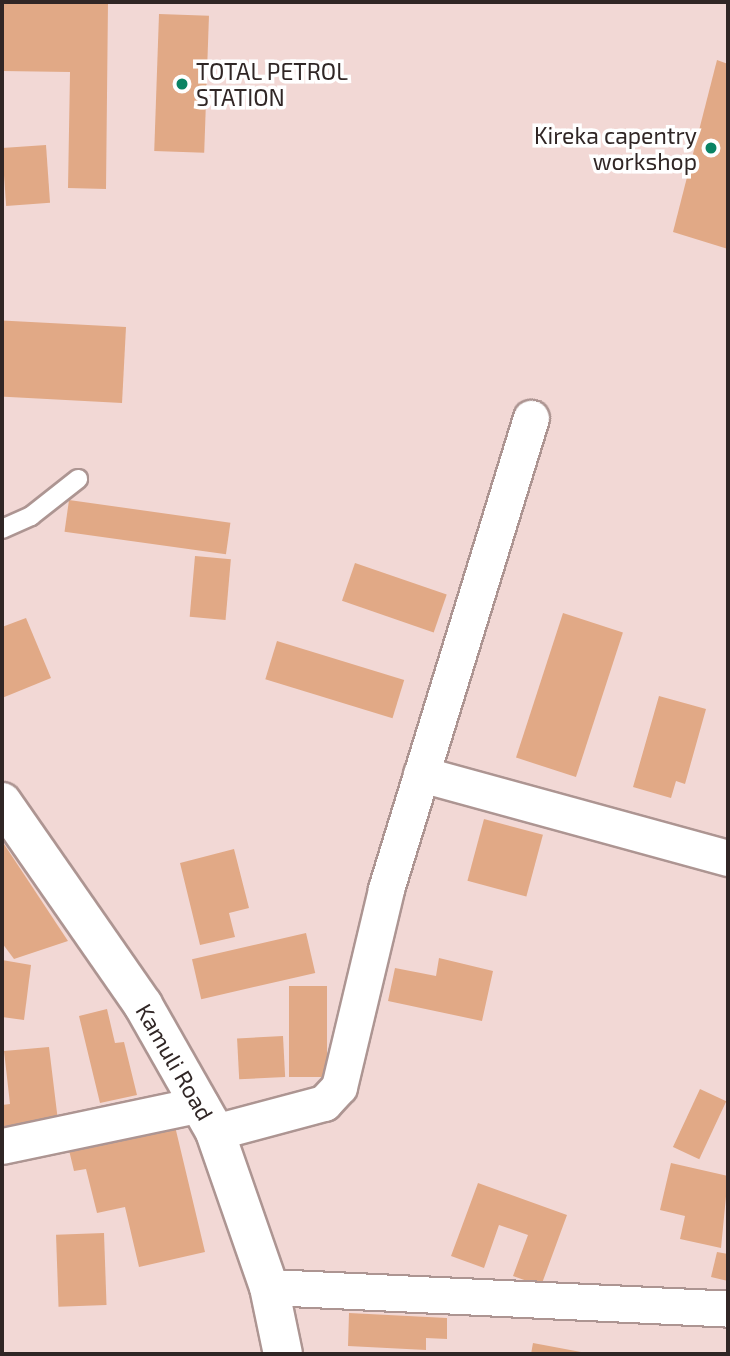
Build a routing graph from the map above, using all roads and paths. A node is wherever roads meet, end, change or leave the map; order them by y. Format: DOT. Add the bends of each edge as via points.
graph roads {
  1 [pos="531,418"];
  2 [pos="78,479"];
  3 [pos="2,528"];
  4 [pos="421,774"];
  5 [pos="2,802"];
  6 [pos="728,858"];
  7 [pos="208,1118"];
  8 [pos="2,1146"];
  9 [pos="269,1287"];
  10 [pos="728,1309"];
  11 [pos="284,1354"];
  1 -- 4 [label="street"];
  2 -- 3 [label="lane" via="31,516"];
  4 -- 6 [label="street"];
  4 -- 7 [label="street" via="340,1087 324,1103"];
  5 -- 7 [label="street, Kamuli Road" via="143,1005"];
  7 -- 8 [label="street"];
  7 -- 9 [label="street, Kamuli Road"];
  9 -- 10 [label="street"];
  9 -- 11 [label="street, Kamuli Road"];
}
